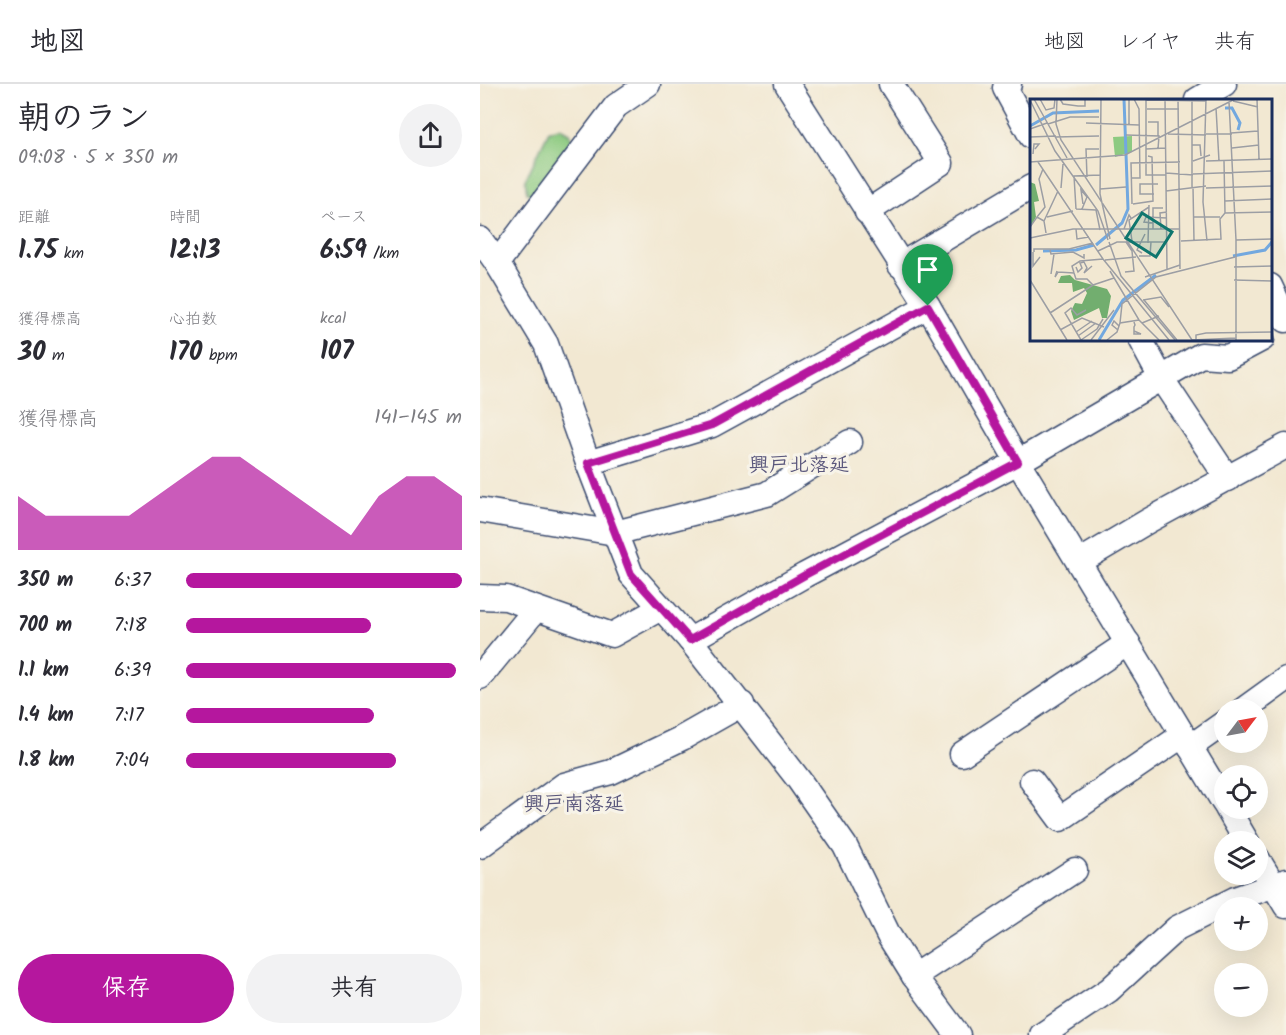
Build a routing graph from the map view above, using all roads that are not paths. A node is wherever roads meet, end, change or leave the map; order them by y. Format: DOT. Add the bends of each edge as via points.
graph roads {
  1 [pos="648,84"];
  2 [pos="787,84"];
  3 [pos="891,84"];
  4 [pos="1009,84"];
  5 [pos="1224,84"];
  6 [pos="1199,99"];
  7 [pos="1030,134"];
  8 [pos="1030,188"];
  9 [pos="867,212"];
  10 [pos="480,239"];
  11 [pos="497,263"];
  12 [pos="900,265"];
  13 [pos="1271,290"];
  14 [pos="928,306"];
  15 [pos="1286,320"];
  16 [pos="1286,327"];
  17 [pos="1271,334"];
  18 [pos="1141,340"];
  19 [pos="1260,340"];
  20 [pos="1161,378"];
  21 [pos="850,442"];
  22 [pos="1286,446"];
  23 [pos="1018,462"];
  24 [pos="588,463"];
  25 [pos="1228,478"];
  26 [pos="480,510"];
  27 [pos="615,533"];
  28 [pos="1079,562"];
  29 [pos="480,597"];
  30 [pos="661,608"];
  31 [pos="536,609"];
  32 [pos="690,640"];
  33 [pos="1128,643"];
  34 [pos="480,677"];
  35 [pos="1286,679"];
  36 [pos="1258,699"];
  37 [pos="742,704"];
  38 [pos="1214,728"];
  39 [pos="1186,741"];
  40 [pos="962,754"];
  41 [pos="1032,781"];
  42 [pos="1214,787"];
  43 [pos="480,846"];
  44 [pos="1075,870"];
  45 [pos="1268,873"];
  46 [pos="1282,891"];
  47 [pos="914,976"];
  48 [pos="958,1035"];
  49 [pos="1042,1035"];
  1 -- 11 [label="street" via="616,106"];
  2 -- 9 [label="street"];
  3 -- 9 [label="street" via="941,163"];
  4 -- 7 [label="street" via="1005,88"];
  5 -- 6 [label="street"];
  8 -- 12 [label="street"];
  9 -- 12 [label="street"];
  10 -- 11 [label="street"];
  11 -- 24 [label="street" via="546,344"];
  12 -- 14 [label="street"];
  13 -- 15 [label="street"];
  14 -- 23 [label="street"];
  14 -- 24 [label="street" via="712,425"];
  16 -- 17 [label="street"];
  18 -- 20 [label="street"];
  19 -- 20 [label="street" via="1228,357 1201,354"];
  20 -- 23 [label="street"];
  20 -- 25 [label="street"];
  21 -- 27 [label="street" via="767,494"];
  22 -- 25 [label="street"];
  23 -- 28 [label="street"];
  23 -- 32 [label="street"];
  24 -- 27 [label="street"];
  25 -- 28 [label="street"];
  26 -- 27 [label="street"];
  27 -- 30 [label="street" via="631,574"];
  28 -- 33 [label="street"];
  29 -- 31 [label="street" via="506,598"];
  30 -- 31 [label="street" via="612,635"];
  30 -- 32 [label="street"];
  31 -- 34 [label="street"];
  32 -- 37 [label="street"];
  33 -- 39 [label="street"];
  33 -- 40 [label="street"];
  35 -- 36 [label="street"];
  37 -- 43 [label="street" via="611,772 564,785"];
  37 -- 47 [label="street" via="845,846 889,936"];
  38 -- 39 [label="street"];
  39 -- 41 [label="street" via="1060,819"];
  39 -- 42 [label="street"];
  44 -- 47 [label="street"];
  45 -- 46 [label="street"];
  46 -- 49 [label="street" via="1234,899 1177,928 1109,990"];
  47 -- 48 [label="street"];
}
